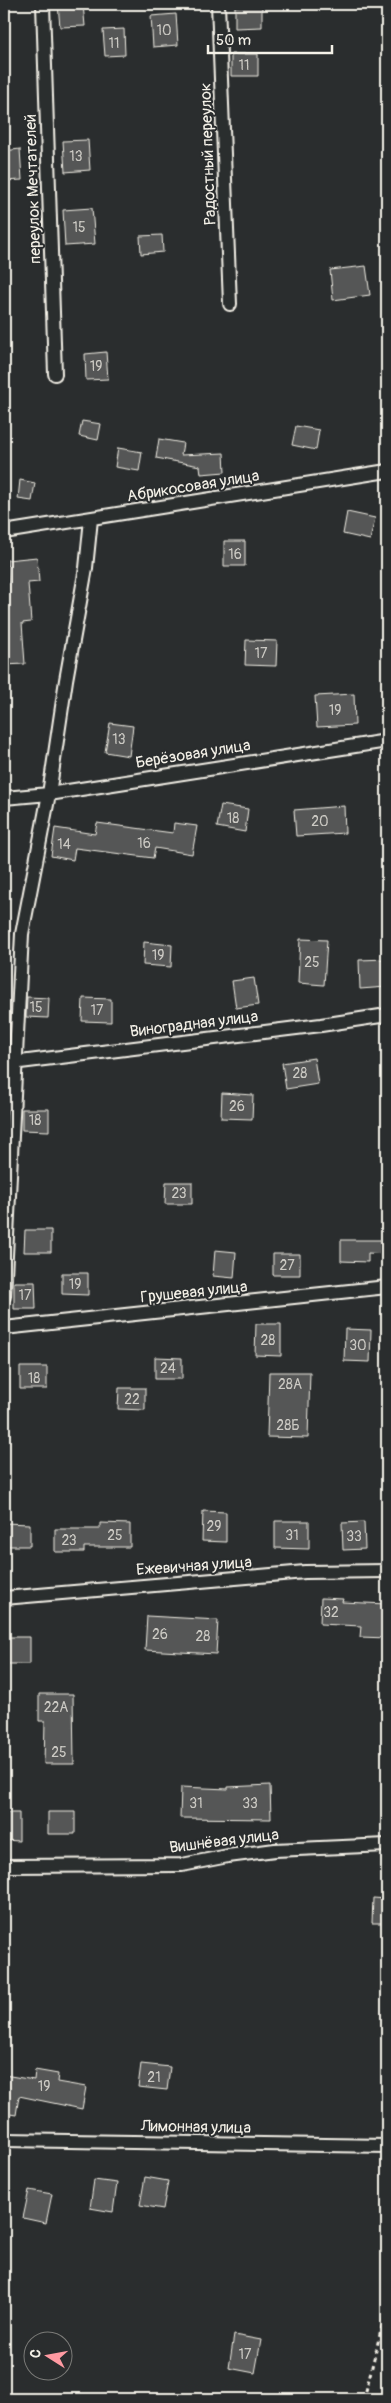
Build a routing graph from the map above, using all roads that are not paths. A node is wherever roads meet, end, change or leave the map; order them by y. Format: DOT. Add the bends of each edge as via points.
graph roads {
  1 [pos="44,4"];
  2 [pos="218,4"];
  3 [pos="230,304"];
  4 [pos="55,374"];
  5 [pos="387,471"];
  6 [pos="91,519"];
  7 [pos="4,532"];
  8 [pos="387,741"];
  9 [pos="49,794"];
  10 [pos="4,798"];
  11 [pos="387,1015"];
  12 [pos="10,1063"];
  13 [pos="387,1287"];
  14 [pos="4,1296"];
  15 [pos="4,1328"];
  16 [pos="387,1571"];
  17 [pos="4,1598"];
  18 [pos="387,1845"];
  19 [pos="4,1866"];
  20 [pos="4,2140"];
  21 [pos="387,2146"];
  1 -- 4 [label="street, переулок Мечтателей"];
  2 -- 3 [label="street, Радостный переулок"];
  5 -- 6 [label="street, Абрикосовая улица"];
  6 -- 7 [label="street, Абрикосовая улица"];
  6 -- 9 [label="street"];
  8 -- 9 [label="street, Берёзовая улица"];
  9 -- 10 [label="street, Берёзовая улица"];
  9 -- 12 [label="street" via="22,934"];
  11 -- 12 [label="street, Виноградная улица"];
  12 -- 14 [label="street"];
  13 -- 15 [label="street, Грушевая улица"];
  16 -- 17 [label="street, Ежевичная улица" via="305,1572"];
  18 -- 19 [label="street, Вишнёвая улица" via="275,1850 182,1865"];
  20 -- 21 [label="street, Лимонная улица"];
}
